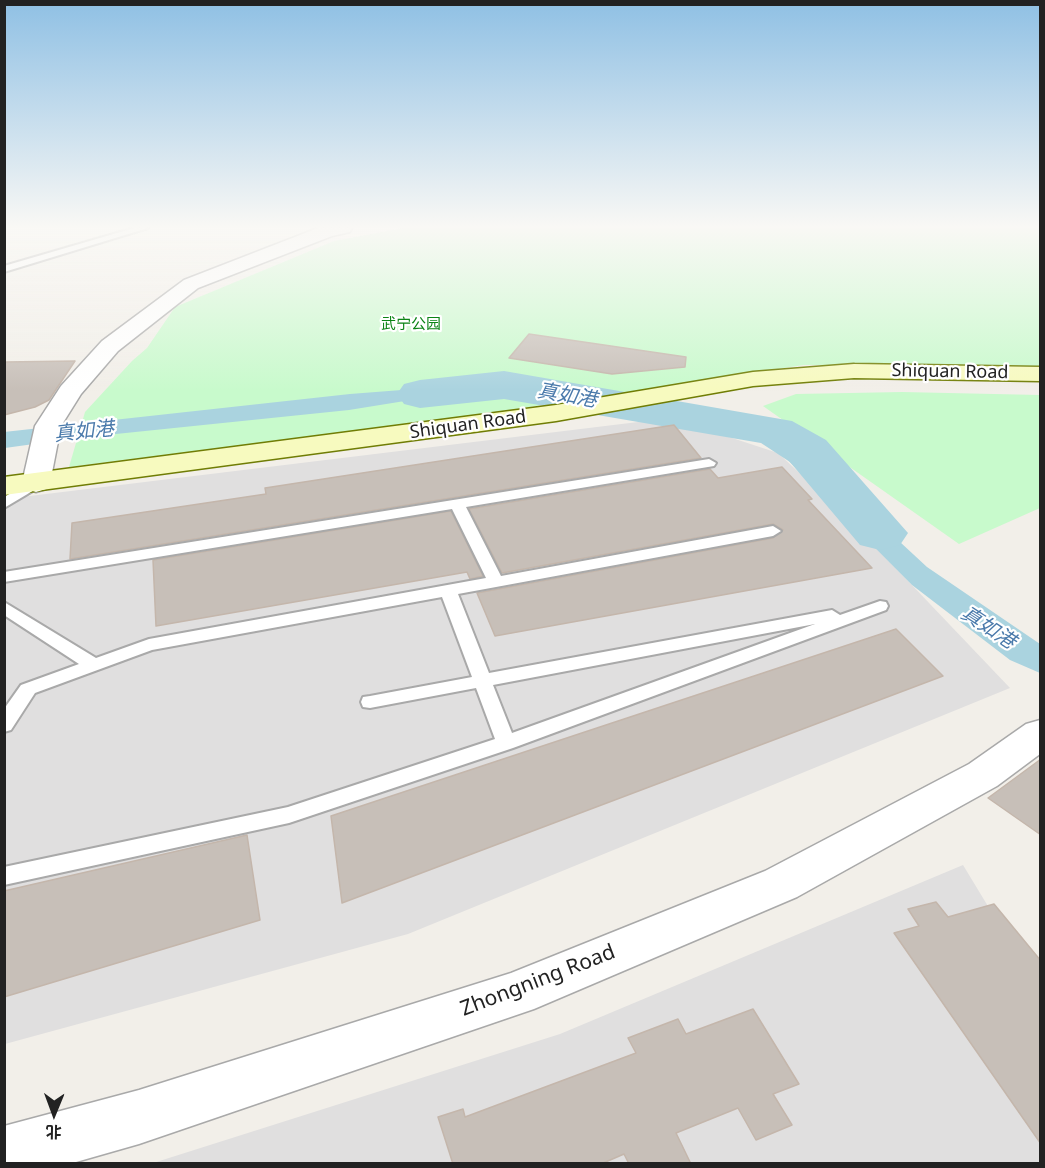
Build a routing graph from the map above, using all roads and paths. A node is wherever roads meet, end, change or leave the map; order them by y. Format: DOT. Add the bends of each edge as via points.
graph roads {
  1 [pos="195,283"];
  2 [pos="1041,374"];
  3 [pos="709,463"];
  4 [pos="38,470"];
  5 [pos="4,486"];
  6 [pos="4,504"];
  7 [pos="457,504"];
  8 [pos="773,531"];
  9 [pos="4,578"];
  10 [pos="496,581"];
  11 [pos="448,590"];
  12 [pos="5,607"];
  13 [pos="94,665"];
  14 [pos="482,681"];
  15 [pos="370,702"];
  16 [pos="4,725"];
  17 [pos="1041,734"];
  18 [pos="506,743"];
  19 [pos="4,876"];
  20 [pos="4,1154"];
  1 -- 4 [label="street" via="97,358 48,426"];
  2 -- 4 [label="street, Shiquan Road" via="854,371 753,380 556,413"];
  3 -- 7 [label="lane"];
  4 -- 5 [label="street, Shiquan Road"];
  4 -- 6 [label="lane"];
  7 -- 9 [label="lane"];
  7 -- 10 [label="lane"];
  8 -- 10 [label="lane"];
  10 -- 11 [label="lane"];
  11 -- 13 [label="lane" via="149,645"];
  11 -- 14 [label="lane"];
  12 -- 13 [label="lane"];
  13 -- 16 [label="lane" via="28,689"];
  14 -- 15 [label="lane"];
  14 -- 18 [label="lane"];
  14 -- 18 [label="lane" via="880,606"];
  17 -- 20 [label="street, Zhongning Road" via="983,775 781,884 517,993 139,1117"];
  18 -- 19 [label="lane" via="289,815"];
}
